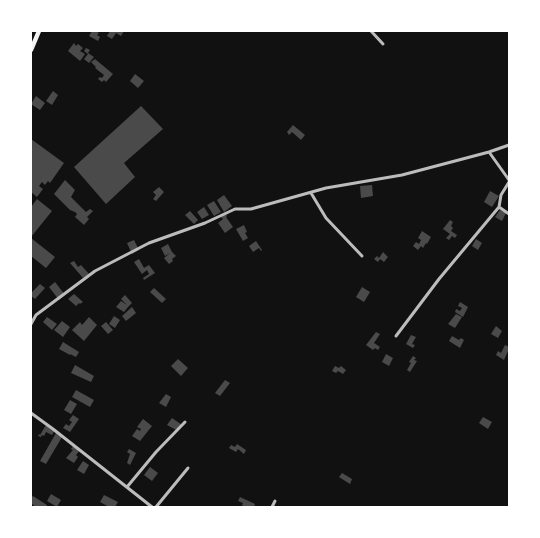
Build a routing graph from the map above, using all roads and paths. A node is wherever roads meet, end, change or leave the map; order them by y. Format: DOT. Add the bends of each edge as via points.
graph roads {
  1 [pos="39,31"];
  2 [pos="371,31"];
  3 [pos="383,44"];
  4 [pos="31,50"];
  5 [pos="509,145"];
  6 [pos="489,152"];
  7 [pos="509,181"];
  8 [pos="311,193"];
  9 [pos="499,207"];
  10 [pos="509,214"];
  11 [pos="362,256"];
  12 [pos="31,324"];
  13 [pos="396,336"];
  14 [pos="31,413"];
  15 [pos="185,422"];
  16 [pos="188,468"];
  17 [pos="127,488"];
  18 [pos="275,501"];
  19 [pos="152,507"];
  20 [pos="156,507"];
  21 [pos="272,507"];
  1 -- 4 [label="main road"];
  2 -- 3 [label="street"];
  5 -- 6 [label="street"];
  6 -- 7 [label="street"];
  6 -- 8 [label="street" via="402,175"];
  7 -- 9 [label="street"];
  8 -- 11 [label="street" via="326,218"];
  8 -- 12 [label="street" via="251,209 235,209 149,243 95,271 36,315"];
  9 -- 10 [label="street"];
  9 -- 13 [label="street" via="438,279"];
  14 -- 17 [label="street"];
  15 -- 17 [label="street"];
  16 -- 20 [label="street"];
  17 -- 19 [label="street"];
  18 -- 21 [label="street"];
}
